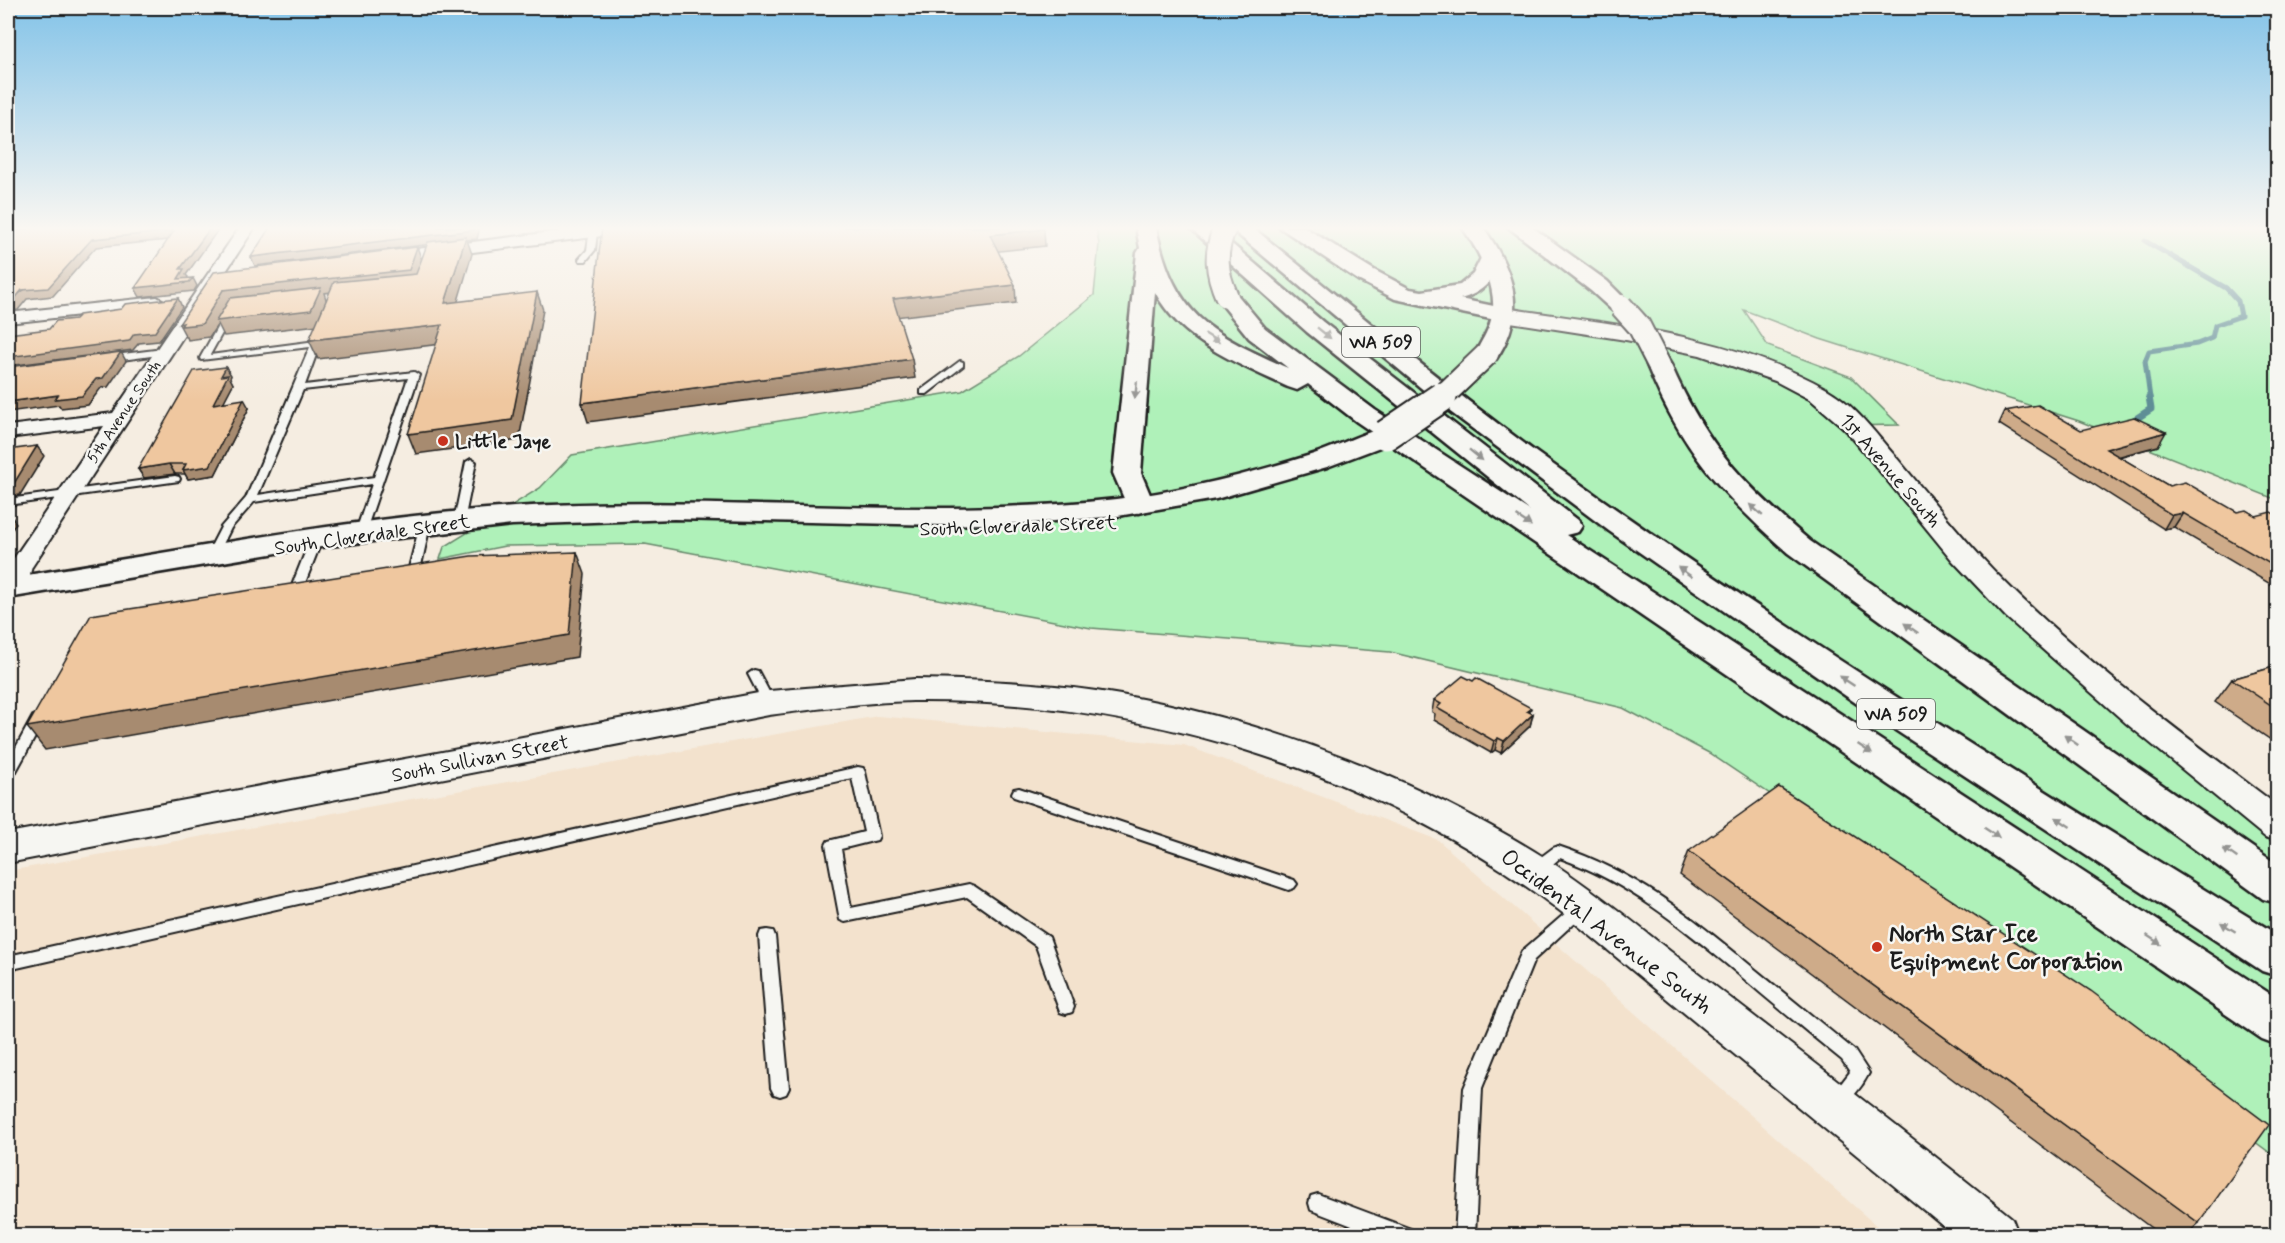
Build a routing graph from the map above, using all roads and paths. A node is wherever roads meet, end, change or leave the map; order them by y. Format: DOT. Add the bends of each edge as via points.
graph roads {
  1 [pos="210,285"];
  2 [pos="1144,285"];
  3 [pos="1164,285"];
  4 [pos="1221,285"];
  5 [pos="1267,285"];
  6 [pos="1311,285"];
  7 [pos="1385,285"];
  8 [pos="1474,285"];
  9 [pos="1500,285"];
  10 [pos="1598,285"];
  11 [pos="1388,287"];
  12 [pos="202,297"];
  13 [pos="233,308"];
  14 [pos="1505,315"];
  15 [pos="8,318"];
  16 [pos="320,335"];
  17 [pos="316,344"];
  18 [pos="163,352"];
  19 [pos="97,360"];
  20 [pos="960,364"];
  21 [pos="299,388"];
  22 [pos="924,392"];
  23 [pos="118,418"];
  24 [pos="8,432"];
  25 [pos="1371,433"];
  26 [pos="471,462"];
  27 [pos="175,479"];
  28 [pos="378,480"];
  29 [pos="68,494"];
  30 [pos="251,499"];
  31 [pos="8,502"];
  32 [pos="1139,504"];
  33 [pos="739,513"];
  34 [pos="459,521"];
  35 [pos="425,525"];
  36 [pos="360,534"];
  37 [pos="316,540"];
  38 [pos="212,556"];
  39 [pos="423,578"];
  40 [pos="10,591"];
  41 [pos="280,602"];
  42 [pos="955,691"];
  43 [pos="1782,692"];
  44 [pos="45,708"];
  45 [pos="8,773"];
  46 [pos="1019,793"];
  47 [pos="2277,826"];
  48 [pos="8,848"];
  49 [pos="1534,871"];
  50 [pos="1289,884"];
  51 [pos="2277,887"];
  52 [pos="1581,907"];
  53 [pos="767,936"];
  54 [pos="2277,958"];
  55 [pos="8,963"];
  56 [pos="1066,1007"];
  57 [pos="2277,1025"];
  58 [pos="780,1088"];
  59 [pos="1834,1104"];
  60 [pos="1318,1203"];
  61 [pos="1404,1236"];
  62 [pos="1466,1236"];
  63 [pos="1994,1236"];
  1 -- 12 [label="street, 5th Avenue South"];
  2 -- 32 [label="main road, one-way" via="1127,473"];
  3 -- 25 [label="main road, one-way" via="1168,297 1191,322"];
  4 -- 25 [label="main road, bridge" via="1257,333"];
  5 -- 43 [label="main road, WA 509, one-way" via="1489,465"];
  54 -- 6 [label="main road, WA 509, one-way" via="1962,757 1683,571 1524,456"];
  7 -- 11 [label="main road"];
  8 -- 11 [label="main road" via="1461,293 1433,295"];
  9 -- 14 [label="main road"];
  51 -- 10 [label="main road, one-way, bridge" via="1799,547 1750,505 1688,430 1639,326"];
  11 -- 14 [label="main road" via="1419,298"];
  12 -- 15 [label="street"];
  12 -- 18 [label="street, 5th Avenue South"];
  13 -- 17 [label="lane" via="204,358"];
  14 -- 25 [label="main road, South Cloverdale Street, bridge" via="1486,354 1460,383 1429,410"];
  14 -- 47 [label="street, 1st Avenue South" via="1722,353 1823,397 1868,439 1974,568 2042,634"];
  16 -- 17 [label="lane"];
  17 -- 21 [label="lane"];
  18 -- 19 [label="lane"];
  18 -- 23 [label="street, 5th Avenue South"];
  20 -- 22 [label="lane"];
  21 -- 28 [label="lane" via="414,375"];
  21 -- 30 [label="lane"];
  23 -- 24 [label="street"];
  23 -- 29 [label="street, 5th Avenue South"];
  25 -- 32 [label="main road, South Cloverdale Street" via="1257,482"];
  25 -- 33 [label="main road, South Cloverdale Street" via="1365,459 1324,477 1247,500 1114,524 916,528 784,524"];
  25 -- 43 [label="main road, one-way"];
  26 -- 34 [label="lane"];
  27 -- 29 [label="lane"];
  28 -- 30 [label="lane"];
  28 -- 36 [label="lane"];
  29 -- 31 [label="lane"];
  29 -- 40 [label="street, 5th Avenue South" via="20,567"];
  30 -- 38 [label="lane" via="226,527"];
  32 -- 33 [label="main road, South Cloverdale Street" via="1008,517"];
  33 -- 34 [label="main road, South Cloverdale Street" via="587,511"];
  34 -- 35 [label="main road, South Cloverdale Street"];
  35 -- 36 [label="main road, South Cloverdale Street"];
  35 -- 39 [label="lane" via="411,579"];
  36 -- 37 [label="main road, South Cloverdale Street"];
  37 -- 38 [label="main road, South Cloverdale Street"];
  37 -- 41 [label="lane" via="291,601"];
  38 -- 40 [label="main road, South Cloverdale Street"];
  42 -- 48 [label="street, South Sullivan Street" via="851,693 761,689"];
  42 -- 49 [label="street, Occidental Avenue South" via="1033,693 1124,705 1243,735 1317,760 1416,804"];
  43 -- 57 [label="main road, WA 509, one-way"];
  44 -- 45 [label="lane"];
  46 -- 50 [label="lane"];
  49 -- 52 [label="street, Occidental Avenue South"];
  49 -- 59 [label="lane" via="1558,852 1579,858 1638,886 1687,921 1848,1055 1860,1073"];
  52 -- 59 [label="street, Occidental Avenue South"];
  52 -- 62 [label="lane" via="1528,956 1473,1088"];
  53 -- 58 [label="lane"];
  55 -- 56 [label="lane" via="858,772 872,836 833,845 845,916 969,890 1043,942"];
  59 -- 63 [label="street, Occidental Avenue South"];
  60 -- 61 [label="lane"];
}
